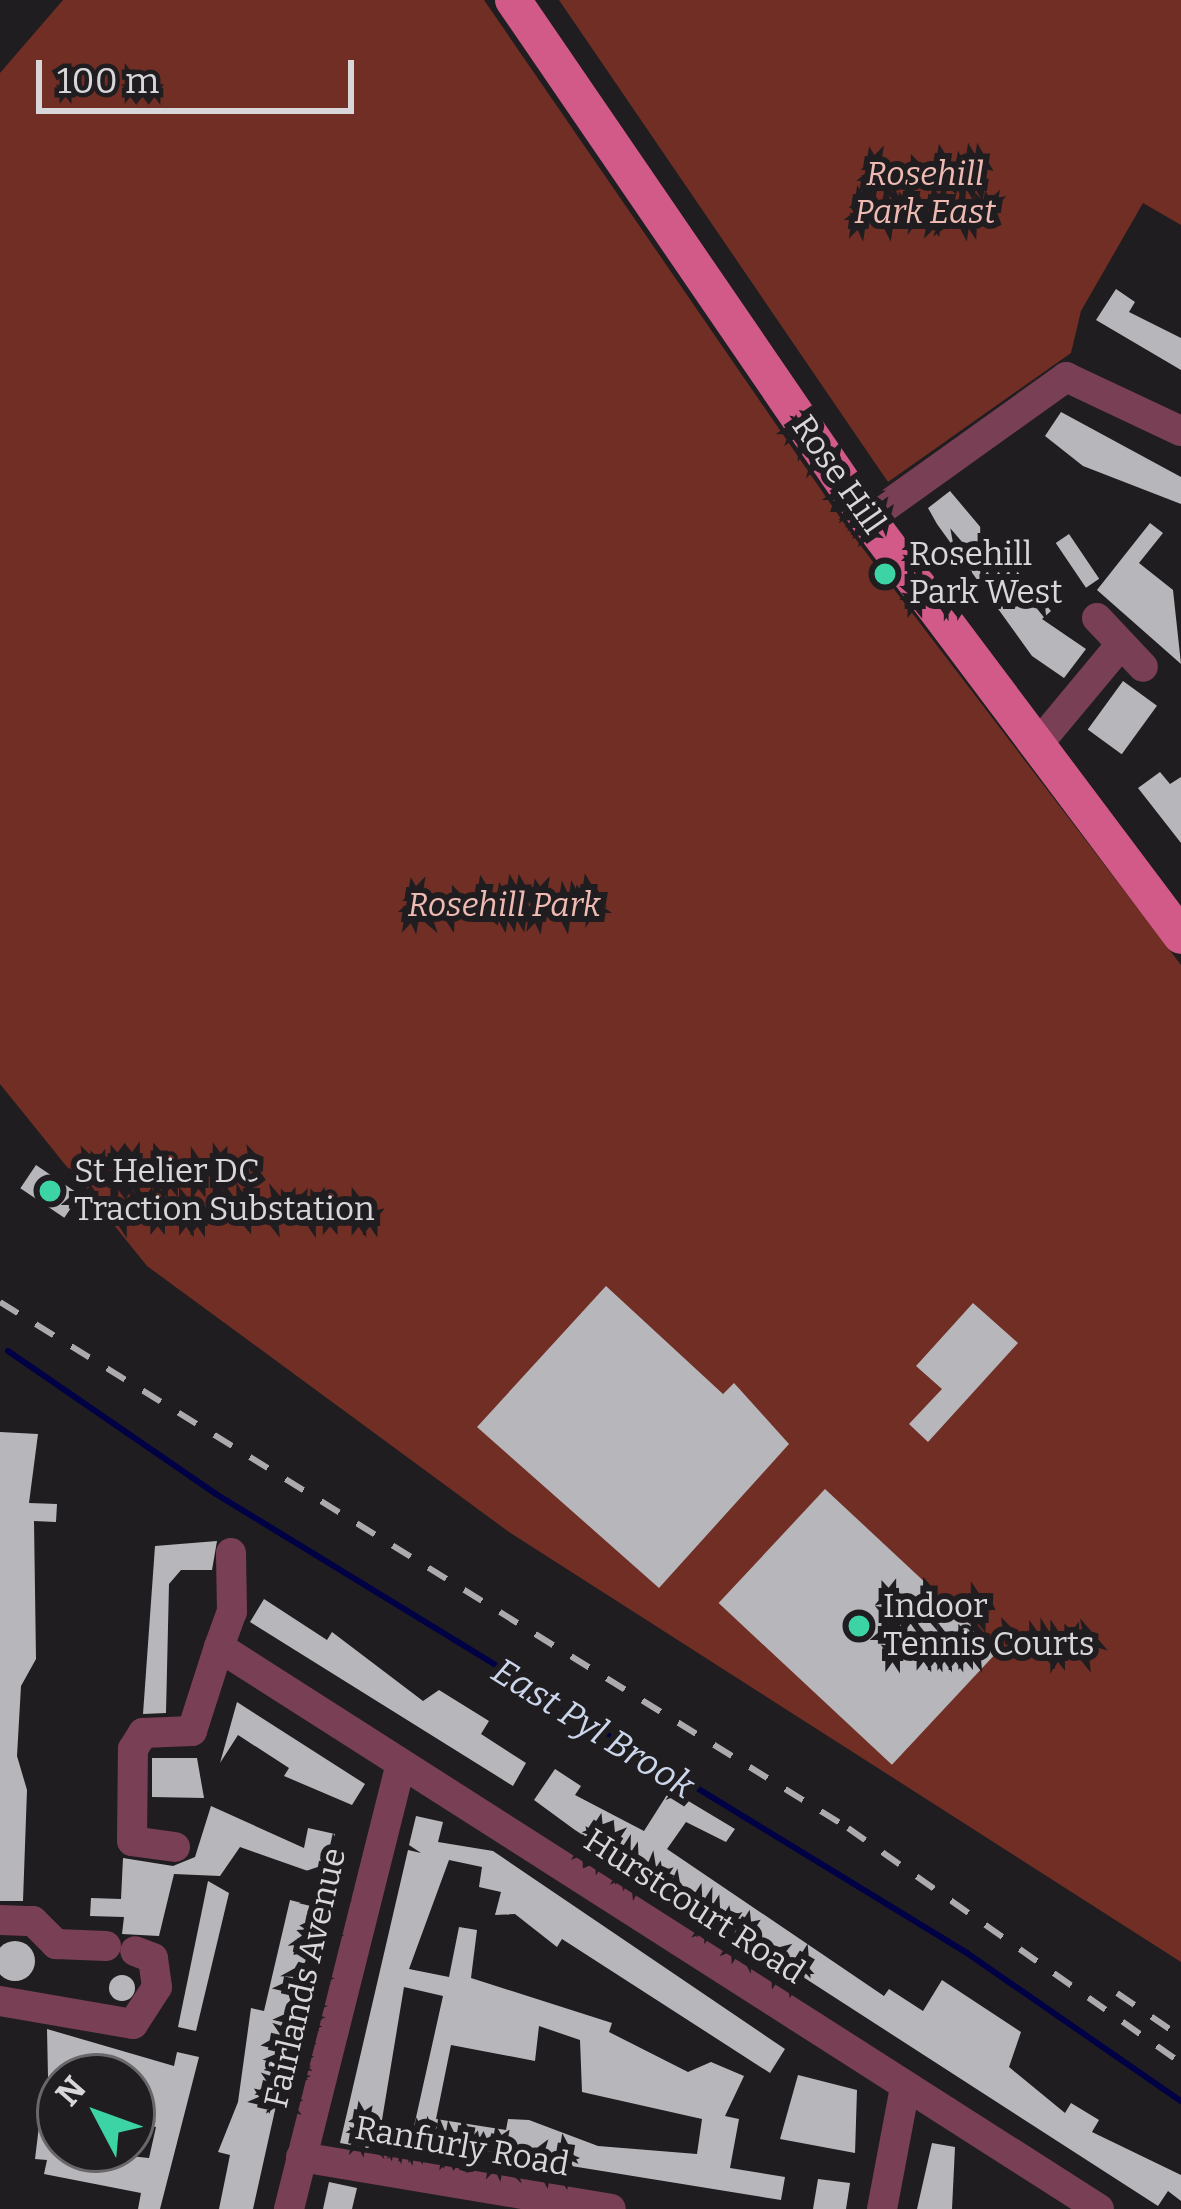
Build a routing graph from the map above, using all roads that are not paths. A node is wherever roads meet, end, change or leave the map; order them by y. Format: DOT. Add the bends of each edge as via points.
graph roads {
  1 [pos="513,0"];
  2 [pos="1181,431"];
  3 [pos="868,519"];
  4 [pos="1096,618"];
  5 [pos="1038,744"];
  6 [pos="1180,933"];
  7 [pos="231,1553"];
  8 [pos="219,1647"];
  9 [pos="400,1768"];
  10 [pos="175,1847"];
  11 [pos="0,1919"];
  12 [pos="0,2001"];
  13 [pos="905,2086"];
  14 [pos="301,2157"];
  15 [pos="289,2209"];
  16 [pos="611,2209"];
  17 [pos="882,2209"];
  18 [pos="1100,2209"];
  1 -- 3 [label="main road, Rose Hill"];
  2 -- 3 [label="street" via="1066,377"];
  3 -- 5 [label="main road, Rose Hill"];
  4 -- 5 [label="street" via="1131,657"];
  5 -- 6 [label="main road, Rose Hill"];
  7 -- 8 [label="street" via="232,1612"];
  8 -- 9 [label="street, Hurstcourt Road"];
  8 -- 10 [label="street" via="192,1731 143,1733 133,1749 132,1841"];
  9 -- 13 [label="street, Hurstcourt Road"];
  9 -- 14 [label="street, Fairlands Avenue"];
  11 -- 12 [label="street" via="33,1921 56,1944 153,1958 157,1987 133,2024"];
  13 -- 17 [label="street"];
  13 -- 18 [label="street, Hurstcourt Road"];
  14 -- 15 [label="street, Fairlands Avenue"];
  14 -- 16 [label="street, Ranfurly Road"];
}
